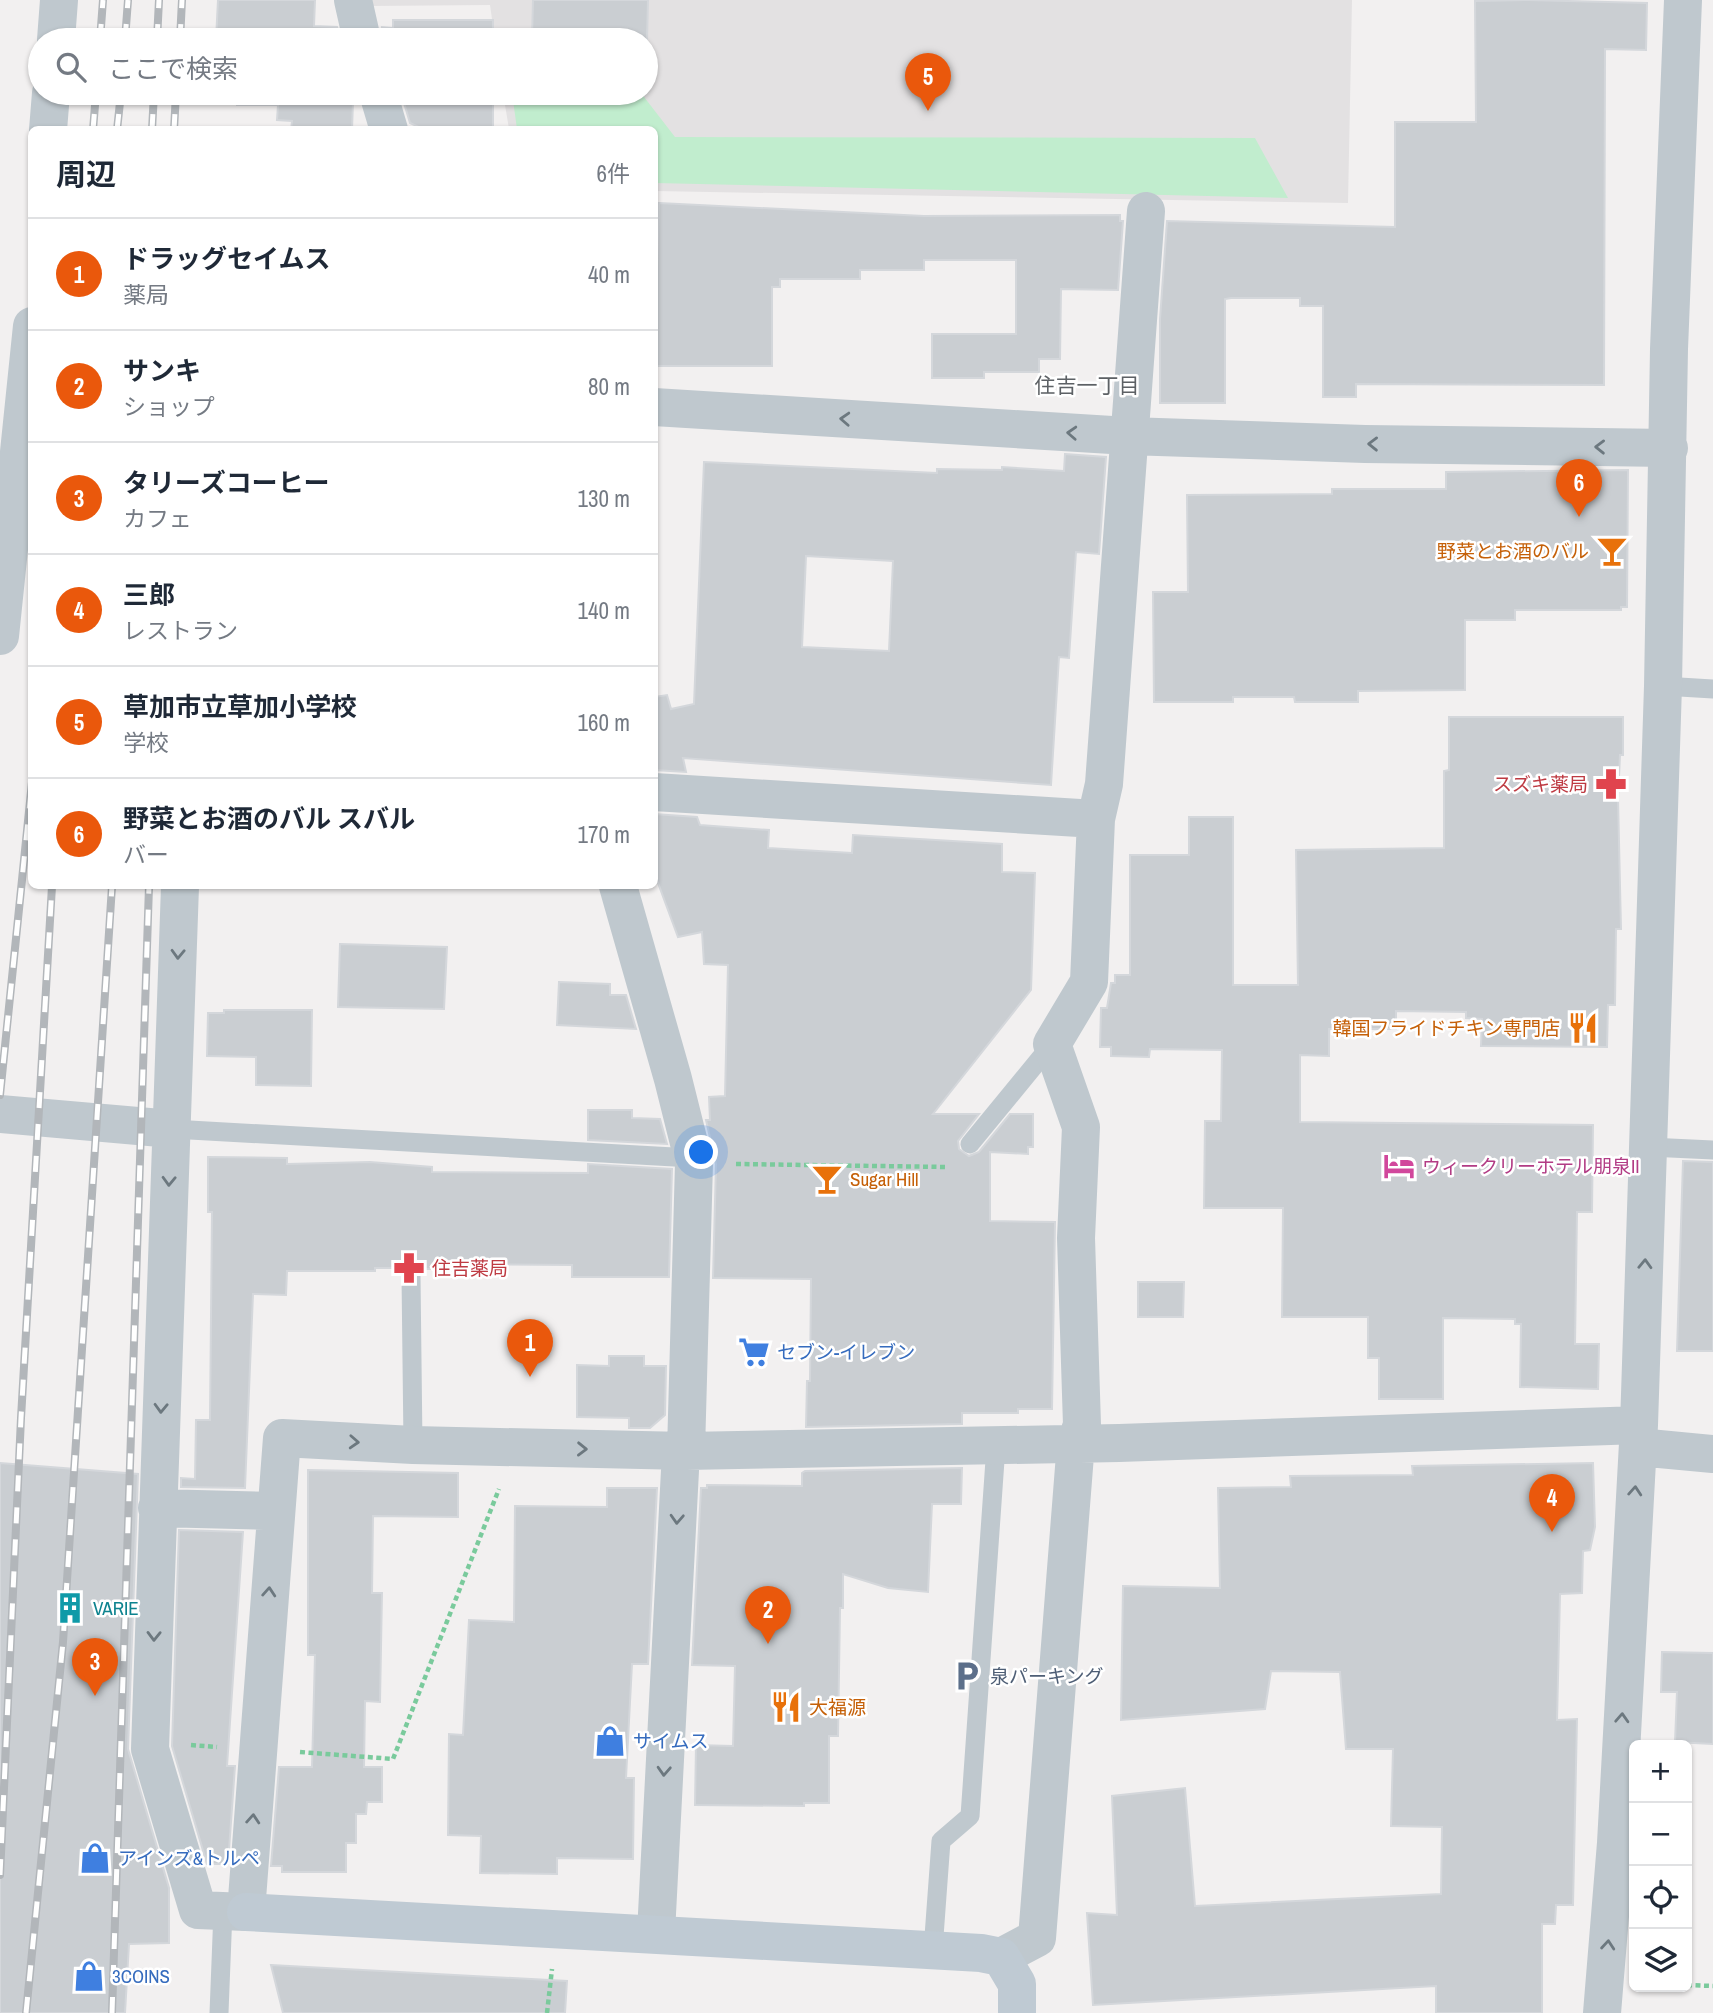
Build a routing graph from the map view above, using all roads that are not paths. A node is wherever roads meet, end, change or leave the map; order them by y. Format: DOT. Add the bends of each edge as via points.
graph roads {
  1 [pos="59,0"];
  2 [pos="353,0"];
  3 [pos="1683,0"];
  4 [pos="57,28"];
  5 [pos="359,28"];
  6 [pos="50,105"];
  7 [pos="382,105"];
  8 [pos="48,126"];
  9 [pos="388,126"];
  10 [pos="1146,211"];
  11 [pos="28,340"];
  12 [pos="20,369"];
  13 [pos="658,407"];
  14 [pos="1128,436"];
  15 [pos="1669,448"];
  16 [pos="0,636"];
  17 [pos="1663,686"];
  18 [pos="1713,689"];
  19 [pos="658,792"];
  20 [pos="1096,820"];
  21 [pos="180,889"];
  22 [pos="619,889"];
  23 [pos="1052,1044"];
  24 [pos="0,1114"];
  25 [pos="172,1129"];
  26 [pos="970,1144"];
  27 [pos="1649,1147"];
  28 [pos="1713,1150"];
  29 [pos="693,1160"];
  30 [pos="411,1276"];
  31 [pos="1638,1436"];
  32 [pos="1076,1442"];
  33 [pos="413,1445"];
  34 [pos="996,1446"];
  35 [pos="683,1451"];
  36 [pos="1713,1454"];
  37 [pos="157,1508"];
  38 [pos="275,1511"];
  39 [pos="235,1911"];
  40 [pos="656,1933"];
  41 [pos="933,1950"];
  42 [pos="1001,1957"];
  43 [pos="219,2013"];
  44 [pos="1017,2013"];
  45 [pos="1602,2013"];
  1 -- 4 [label="street"];
  2 -- 5 [label="street"];
  3 -- 15 [label="street"];
  6 -- 8 [label="street"];
  7 -- 9 [label="street"];
  10 -- 14 [label="street"];
  11 -- 12 [label="street"];
  12 -- 16 [label="street"];
  14 -- 13 [label="street, one-way"];
  15 -- 14 [label="street, one-way"];
  14 -- 20 [label="street" via="1104,783"];
  15 -- 17 [label="street"];
  17 -- 18 [label="lane"];
  17 -- 27 [label="street"];
  19 -- 20 [label="street"];
  20 -- 23 [label="street" via="1089,982"];
  21 -- 25 [label="street, one-way"];
  22 -- 29 [label="street"];
  23 -- 26 [label="lane"];
  23 -- 32 [label="street" via="1081,1127 1076,1238 1082,1425"];
  24 -- 25 [label="street"];
  25 -- 29 [label="lane"];
  25 -- 37 [label="street, one-way"];
  27 -- 28 [label="lane"];
  31 -- 27 [label="street, one-way"];
  29 -- 35 [label="street"];
  30 -- 33 [label="lane"];
  31 -- 32 [label="street"];
  31 -- 36 [label="street"];
  45 -- 31 [label="street, one-way"];
  32 -- 34 [label="street"];
  32 -- 42 [label="street" via="1037,1938"];
  33 -- 35 [label="street, one-way"];
  38 -- 33 [label="street, one-way" via="282,1438"];
  34 -- 35 [label="street"];
  34 -- 41 [label="lane" via="970,1816 941,1841"];
  35 -- 40 [label="street, one-way"];
  37 -- 38 [label="street"];
  37 -- 39 [label="street, one-way" via="151,1742 198,1910"];
  39 -- 38 [label="street, one-way" via="258,1749"];
  39 -- 40 [label="street"];
  39 -- 43 [label="lane"];
  40 -- 41 [label="street"];
  41 -- 42 [label="street"];
  42 -- 44 [label="street" via="1017,1984"];
}
